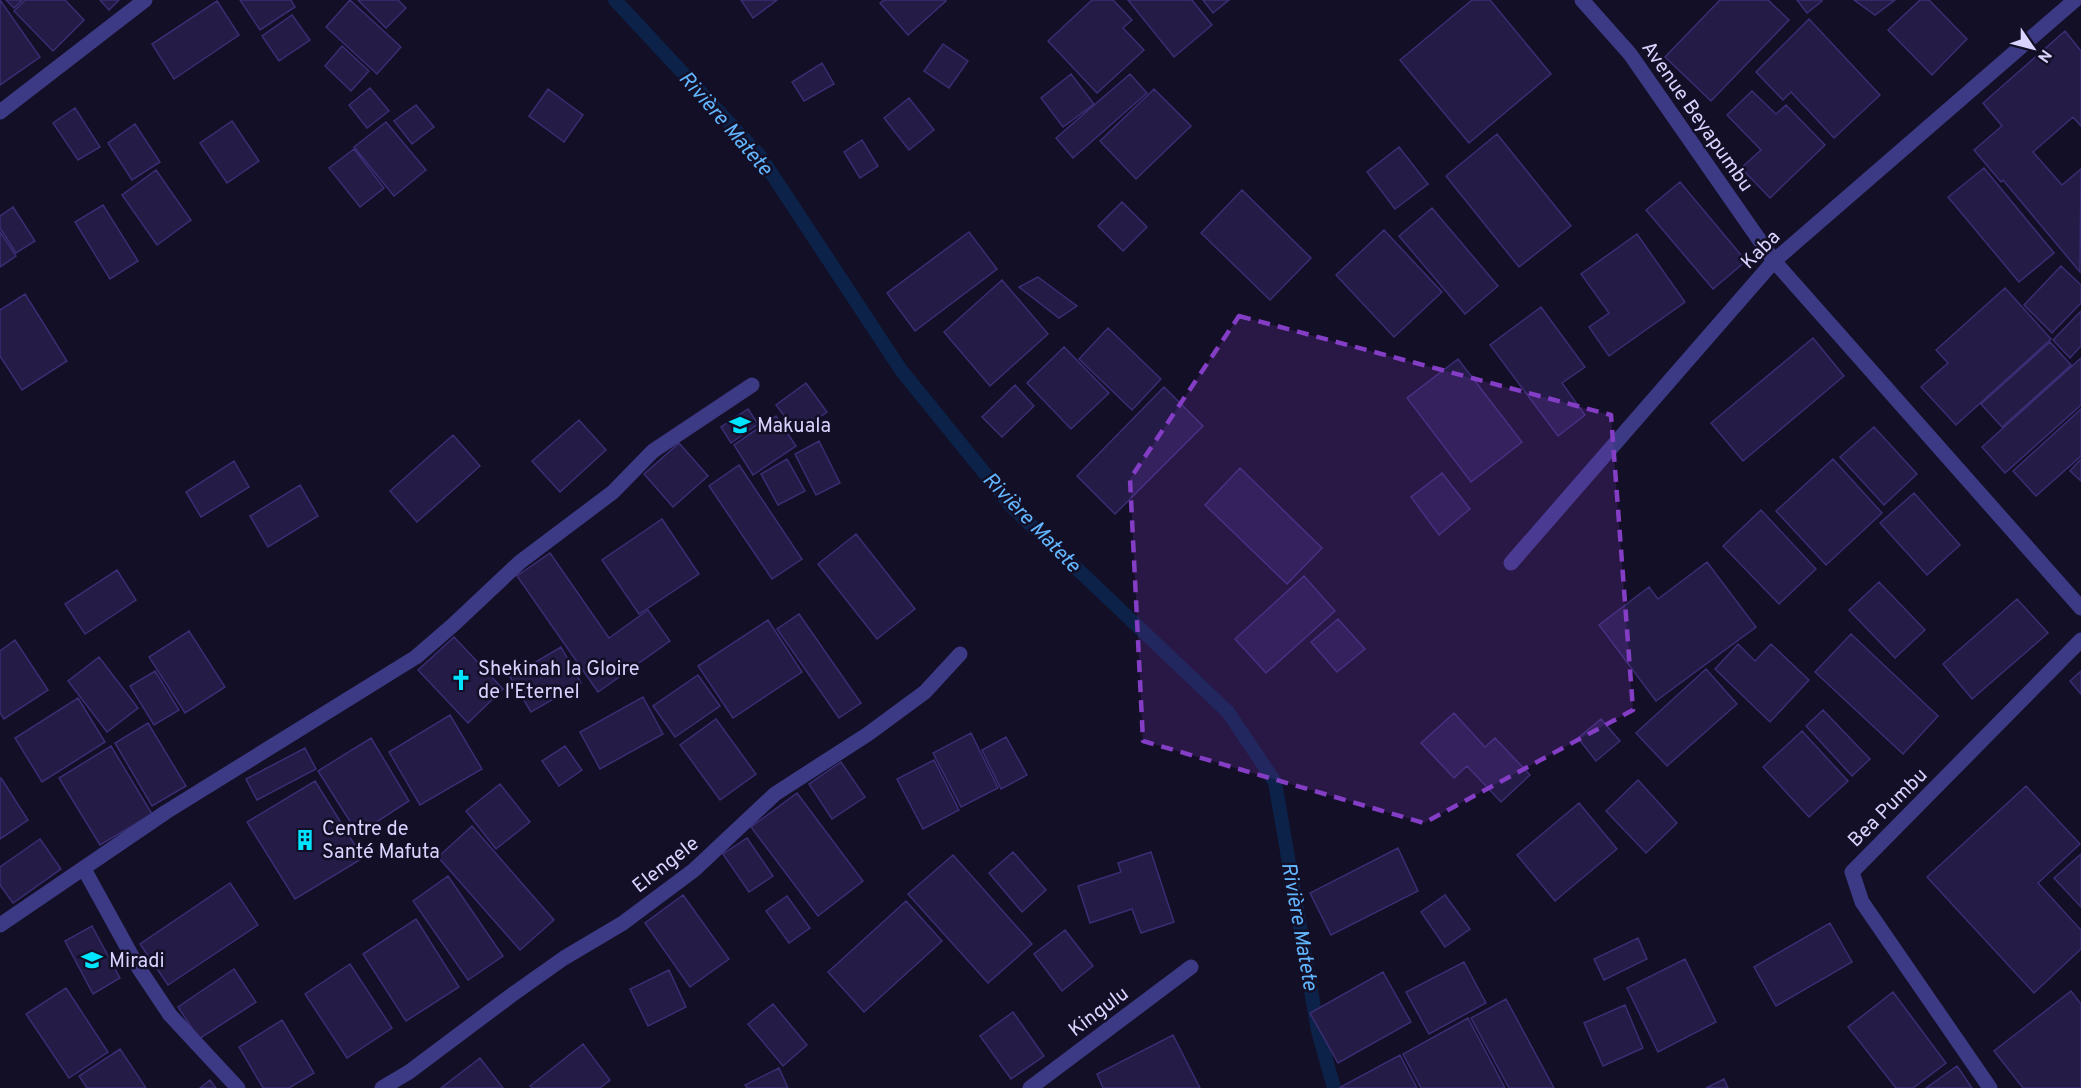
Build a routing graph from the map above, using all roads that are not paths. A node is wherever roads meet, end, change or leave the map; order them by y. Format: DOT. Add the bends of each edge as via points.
graph roads {
  1 [pos="145,0"];
  2 [pos="1582,0"];
  3 [pos="2075,0"];
  4 [pos="0,112"];
  5 [pos="1774,261"];
  6 [pos="752,385"];
  7 [pos="1510,563"];
  8 [pos="2081,608"];
  9 [pos="2081,640"];
  10 [pos="960,654"];
  11 [pos="84,869"];
  12 [pos="0,927"];
  13 [pos="1191,967"];
  14 [pos="238,1088"];
  15 [pos="381,1088"];
  16 [pos="1030,1088"];
  17 [pos="1990,1088"];
  1 -- 4 [label="street"];
  2 -- 5 [label="street, Avenue Beyapumbu" via="1630,54"];
  3 -- 5 [label="street, Kaba"];
  5 -- 7 [label="street, Kaba"];
  5 -- 8 [label="street, Avenue Beyapumbu"];
  6 -- 11 [label="street" via="653,451 613,492 519,562 416,657 166,812"];
  9 -- 17 [label="street, Bea Pumbu" via="1852,872 1862,902"];
  10 -- 15 [label="street, Elengele" via="925,692 776,794 694,870"];
  11 -- 12 [label="street"];
  11 -- 14 [label="street" via="138,967 170,1015"];
  13 -- 16 [label="street, Kingulu"];
}
